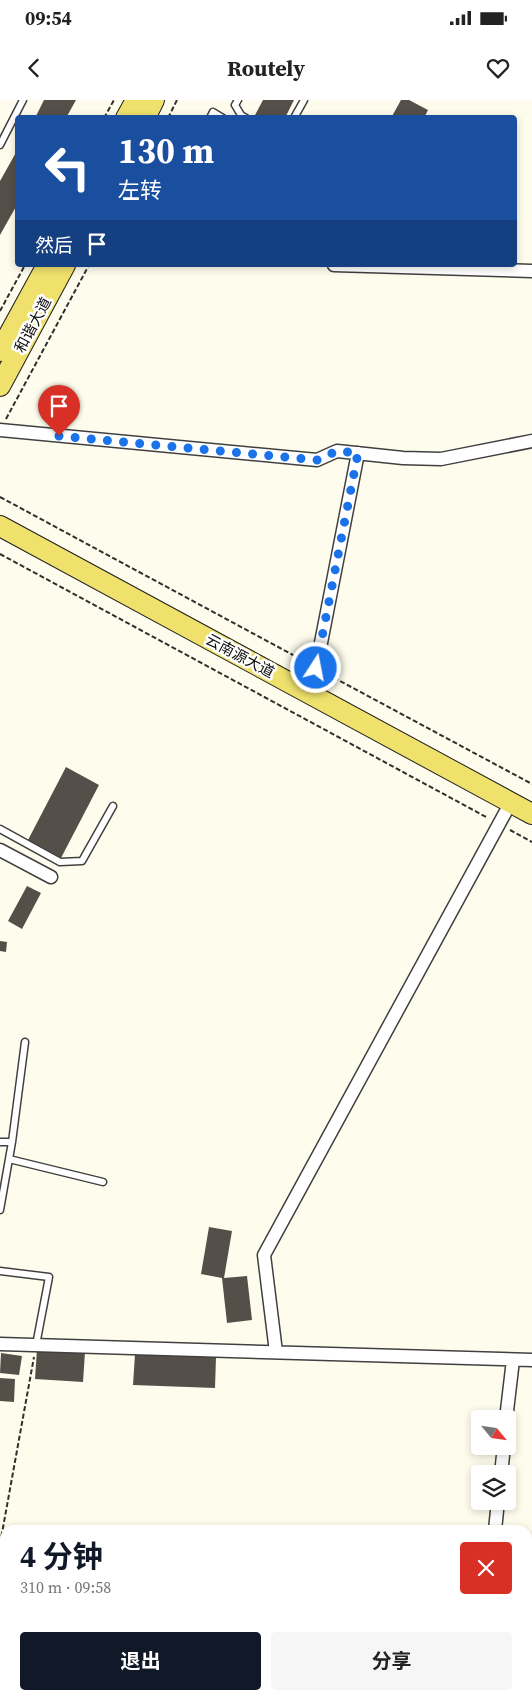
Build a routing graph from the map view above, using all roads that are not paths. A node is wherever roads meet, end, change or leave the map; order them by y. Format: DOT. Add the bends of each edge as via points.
graph roads {
  1 [pos="24,100"];
  2 [pos="136,100"];
  3 [pos="154,100"];
  4 [pos="238,100"];
  5 [pos="304,100"];
  6 [pos="16,115"];
  7 [pos="128,115"];
  8 [pos="146,115"];
  9 [pos="241,115"];
  10 [pos="296,115"];
  11 [pos="15,117"];
  12 [pos="0,145"];
  13 [pos="45,267"];
  14 [pos="64,267"];
  15 [pos="400,267"];
  16 [pos="532,271"];
  17 [pos="0,351"];
  18 [pos="0,386"];
  19 [pos="2,426"];
  20 [pos="532,441"];
  21 [pos="358,453"];
  22 [pos="0,526"];
  23 [pos="311,694"];
  24 [pos="511,802"];
  25 [pos="113,806"];
  26 [pos="532,814"];
  27 [pos="0,829"];
  28 [pos="0,850"];
  29 [pos="51,877"];
  30 [pos="26,1042"];
  31 [pos="0,1142"];
  32 [pos="12,1142"];
  33 [pos="9,1159"];
  34 [pos="103,1182"];
  35 [pos="0,1210"];
  36 [pos="0,1271"];
  37 [pos="0,1344"];
  38 [pos="36,1345"];
  39 [pos="276,1352"];
  40 [pos="513,1360"];
  41 [pos="532,1360"];
  42 [pos="507,1410"];
  43 [pos="497,1510"];
  44 [pos="496,1525"];
  1 -- 6 [label="lane"];
  2 -- 7 [label="main road"];
  3 -- 8 [label="main road"];
  4 -- 9 [label="lane" via="235,105"];
  5 -- 10 [label="lane"];
  11 -- 12 [label="lane"];
  13 -- 17 [label="main road, 和谐大道"];
  14 -- 18 [label="main road, 和谐大道"];
  15 -- 16 [label="street"];
  19 -- 21 [label="street" via="317,460 337,451"];
  20 -- 21 [label="street" via="441,459"];
  21 -- 23 [label="street"];
  22 -- 23 [label="main road, 云南源大道"];
  23 -- 24 [label="main road, 云南源大道"];
  24 -- 26 [label="main road, 云南源大道"];
  24 -- 39 [label="street" via="264,1254"];
  25 -- 27 [label="lane" via="82,861 60,862"];
  28 -- 29 [label="street"];
  30 -- 32 [label="lane"];
  31 -- 32 [label="lane"];
  32 -- 33 [label="lane"];
  33 -- 34 [label="lane"];
  33 -- 35 [label="lane"];
  36 -- 38 [label="lane" via="49,1277"];
  37 -- 38 [label="street"];
  38 -- 39 [label="street"];
  39 -- 40 [label="street"];
  40 -- 41 [label="street"];
  40 -- 42 [label="street"];
  43 -- 44 [label="street"];
}
